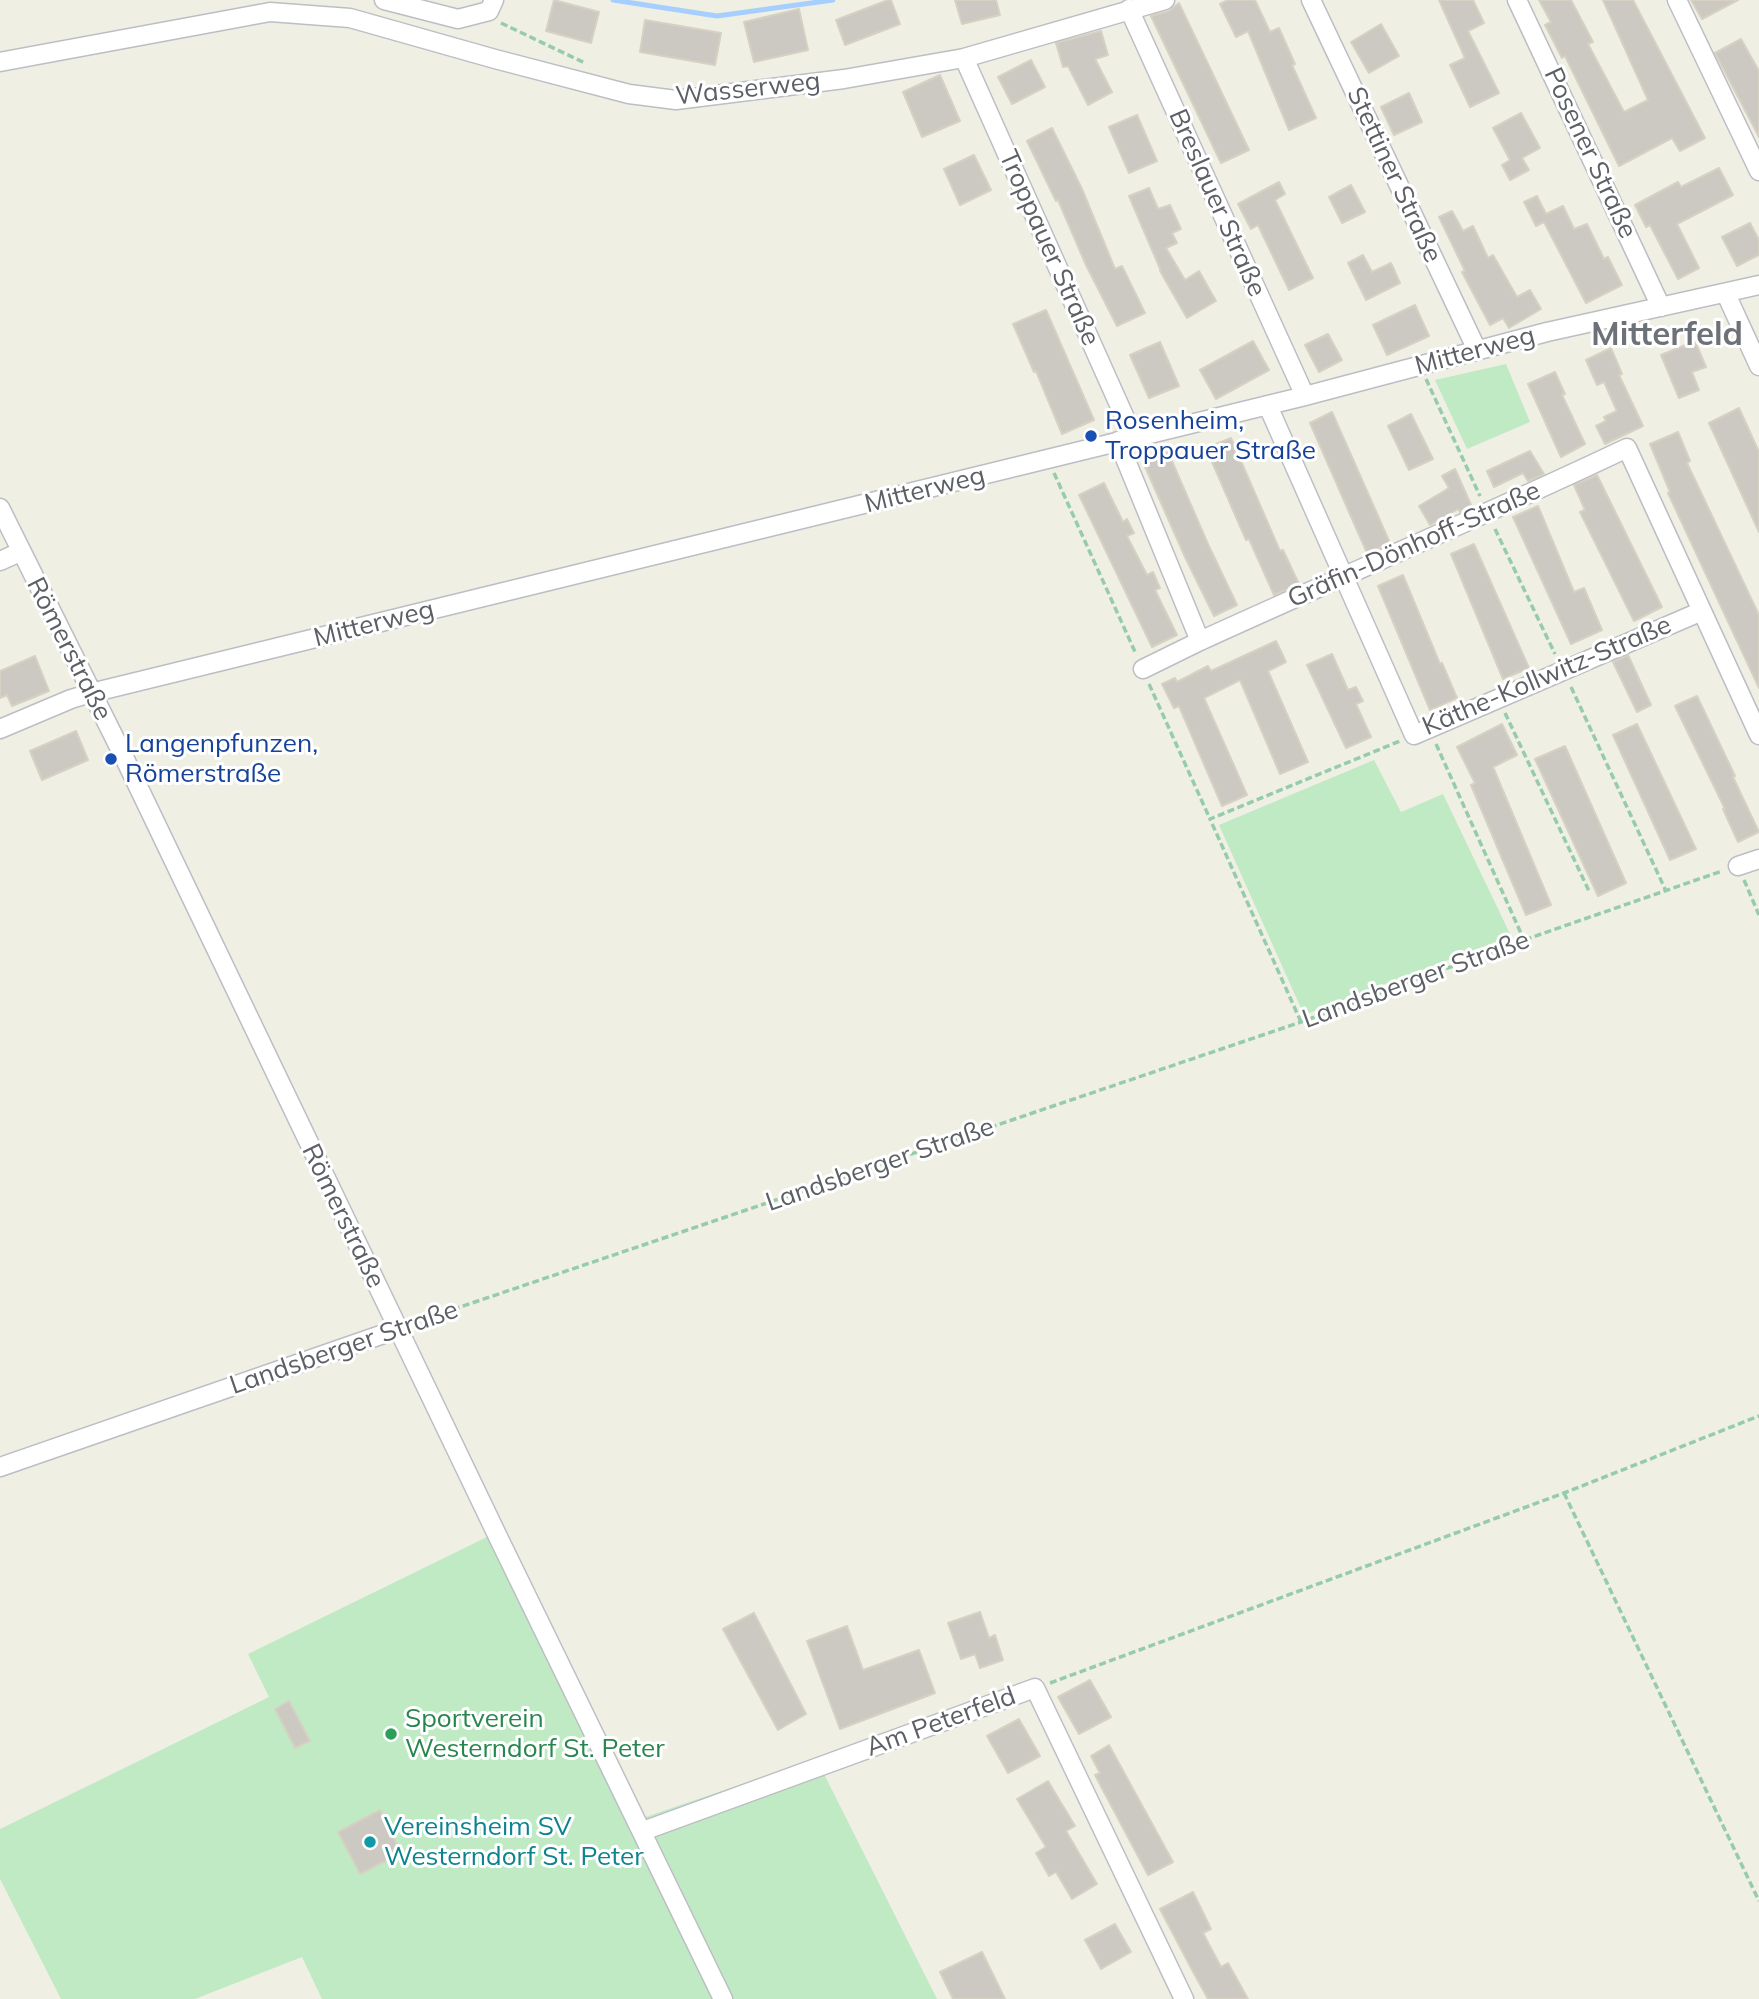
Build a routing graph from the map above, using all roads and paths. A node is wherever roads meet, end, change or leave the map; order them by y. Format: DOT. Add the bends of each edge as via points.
graph roads {
  1 [pos="288,0"];
  2 [pos="384,0"];
  3 [pos="1165,0"];
  4 [pos="1311,0"];
  5 [pos="1517,0"];
  6 [pos="1677,0"];
  7 [pos="492,5"];
  8 [pos="1129,9"];
  9 [pos="270,12"];
  10 [pos="964,58"];
  11 [pos="0,62"];
  12 [pos="587,64"];
  13 [pos="1759,172"];
  14 [pos="1759,285"];
  15 [pos="1726,294"];
  16 [pos="1661,307"];
  17 [pos="1477,350"];
  18 [pos="1420,365"];
  19 [pos="1759,366"];
  20 [pos="1305,396"];
  21 [pos="1268,405"];
  22 [pos="1126,439"];
  23 [pos="1051,459"];
  24 [pos="0,508"];
  25 [pos="1488,514"];
  26 [pos="20,552"];
  27 [pos="0,561"];
  28 [pos="1343,575"];
  29 [pos="1702,611"];
  30 [pos="1200,641"];
  31 [pos="1143,669"];
  32 [pos="1563,670"];
  33 [pos="91,693"];
  34 [pos="1498,699"];
  35 [pos="0,729"];
  36 [pos="1429,729"];
  37 [pos="1759,735"];
  38 [pos="1382,750"];
  39 [pos="1210,819"];
  40 [pos="1759,859"];
  41 [pos="1738,866"];
  42 [pos="1589,891"];
  43 [pos="1666,891"];
  44 [pos="1759,915"];
  45 [pos="1524,940"];
  46 [pos="1301,1022"];
  47 [pos="398,1329"];
  48 [pos="1759,1416"];
  49 [pos="0,1467"];
  50 [pos="1564,1493"];
  51 [pos="1035,1689"];
  52 [pos="643,1831"];
  53 [pos="1759,1901"];
  54 [pos="723,1999"];
  55 [pos="1184,1999"];
  1 -- 9 [label="street"];
  2 -- 7 [label="street" via="458,19"];
  3 -- 8 [label="street, Wasserweg"];
  4 -- 17 [label="street, Stettiner Straße"];
  5 -- 16 [label="street, Posener Straße"];
  6 -- 13 [label="street"];
  7 -- 12 [label="path" via="503,26"];
  8 -- 10 [label="street, Wasserweg"];
  8 -- 20 [label="street, Breslauer Straße"];
  9 -- 10 [label="street, Wasserweg" via="350,18 629,94 676,100"];
  9 -- 11 [label="street"];
  10 -- 22 [label="street, Troppauer Straße"];
  14 -- 15 [label="street, Mitterweg"];
  15 -- 16 [label="street, Mitterweg"];
  15 -- 19 [label="street"];
  16 -- 17 [label="street, Mitterweg"];
  17 -- 18 [label="street, Mitterweg"];
  18 -- 20 [label="street, Mitterweg"];
  18 -- 25 [label="path"];
  20 -- 21 [label="street, Mitterweg"];
  21 -- 22 [label="street, Mitterweg"];
  21 -- 28 [label="street, Käthe-Kollwitz-Straße"];
  22 -- 23 [label="street, Mitterweg"];
  22 -- 30 [label="street"];
  23 -- 31 [label="path" via="1055,477"];
  23 -- 33 [label="street, Mitterweg"];
  24 -- 26 [label="street, Römerstraße"];
  25 -- 28 [label="street, Gräfin-Dönhoff-Straße"];
  25 -- 29 [label="street, Gräfin-Dönhoff-Straße" via="1626,448"];
  25 -- 32 [label="path"];
  26 -- 27 [label="street"];
  26 -- 33 [label="street, Römerstraße"];
  28 -- 30 [label="street, Gräfin-Dönhoff-Straße"];
  28 -- 36 [label="street, Käthe-Kollwitz-Straße" via="1414,735"];
  29 -- 32 [label="street, Käthe-Kollwitz-Straße"];
  29 -- 37 [label="street"];
  30 -- 31 [label="street, Gräfin-Dönhoff-Straße"];
  31 -- 39 [label="path"];
  32 -- 34 [label="street, Käthe-Kollwitz-Straße"];
  32 -- 43 [label="path"];
  33 -- 35 [label="street, Mitterweg"];
  33 -- 47 [label="street, Römerstraße"];
  34 -- 36 [label="street, Käthe-Kollwitz-Straße"];
  34 -- 42 [label="path"];
  36 -- 45 [label="path"];
  38 -- 39 [label="path"];
  39 -- 46 [label="path"];
  40 -- 41 [label="street"];
  41 -- 43 [label="path, Landsberger Straße"];
  41 -- 44 [label="path"];
  43 -- 45 [label="path, Landsberger Straße"];
  45 -- 46 [label="path, Landsberger Straße"];
  46 -- 47 [label="path, Landsberger Straße"];
  47 -- 49 [label="street, Landsberger Straße"];
  47 -- 52 [label="street, Römerstraße"];
  48 -- 50 [label="path"];
  50 -- 51 [label="path"];
  50 -- 53 [label="path"];
  51 -- 52 [label="street, Am Peterfeld"];
  51 -- 55 [label="street, Am Peterfeld"];
  52 -- 54 [label="street, Römerstraße"];
}
